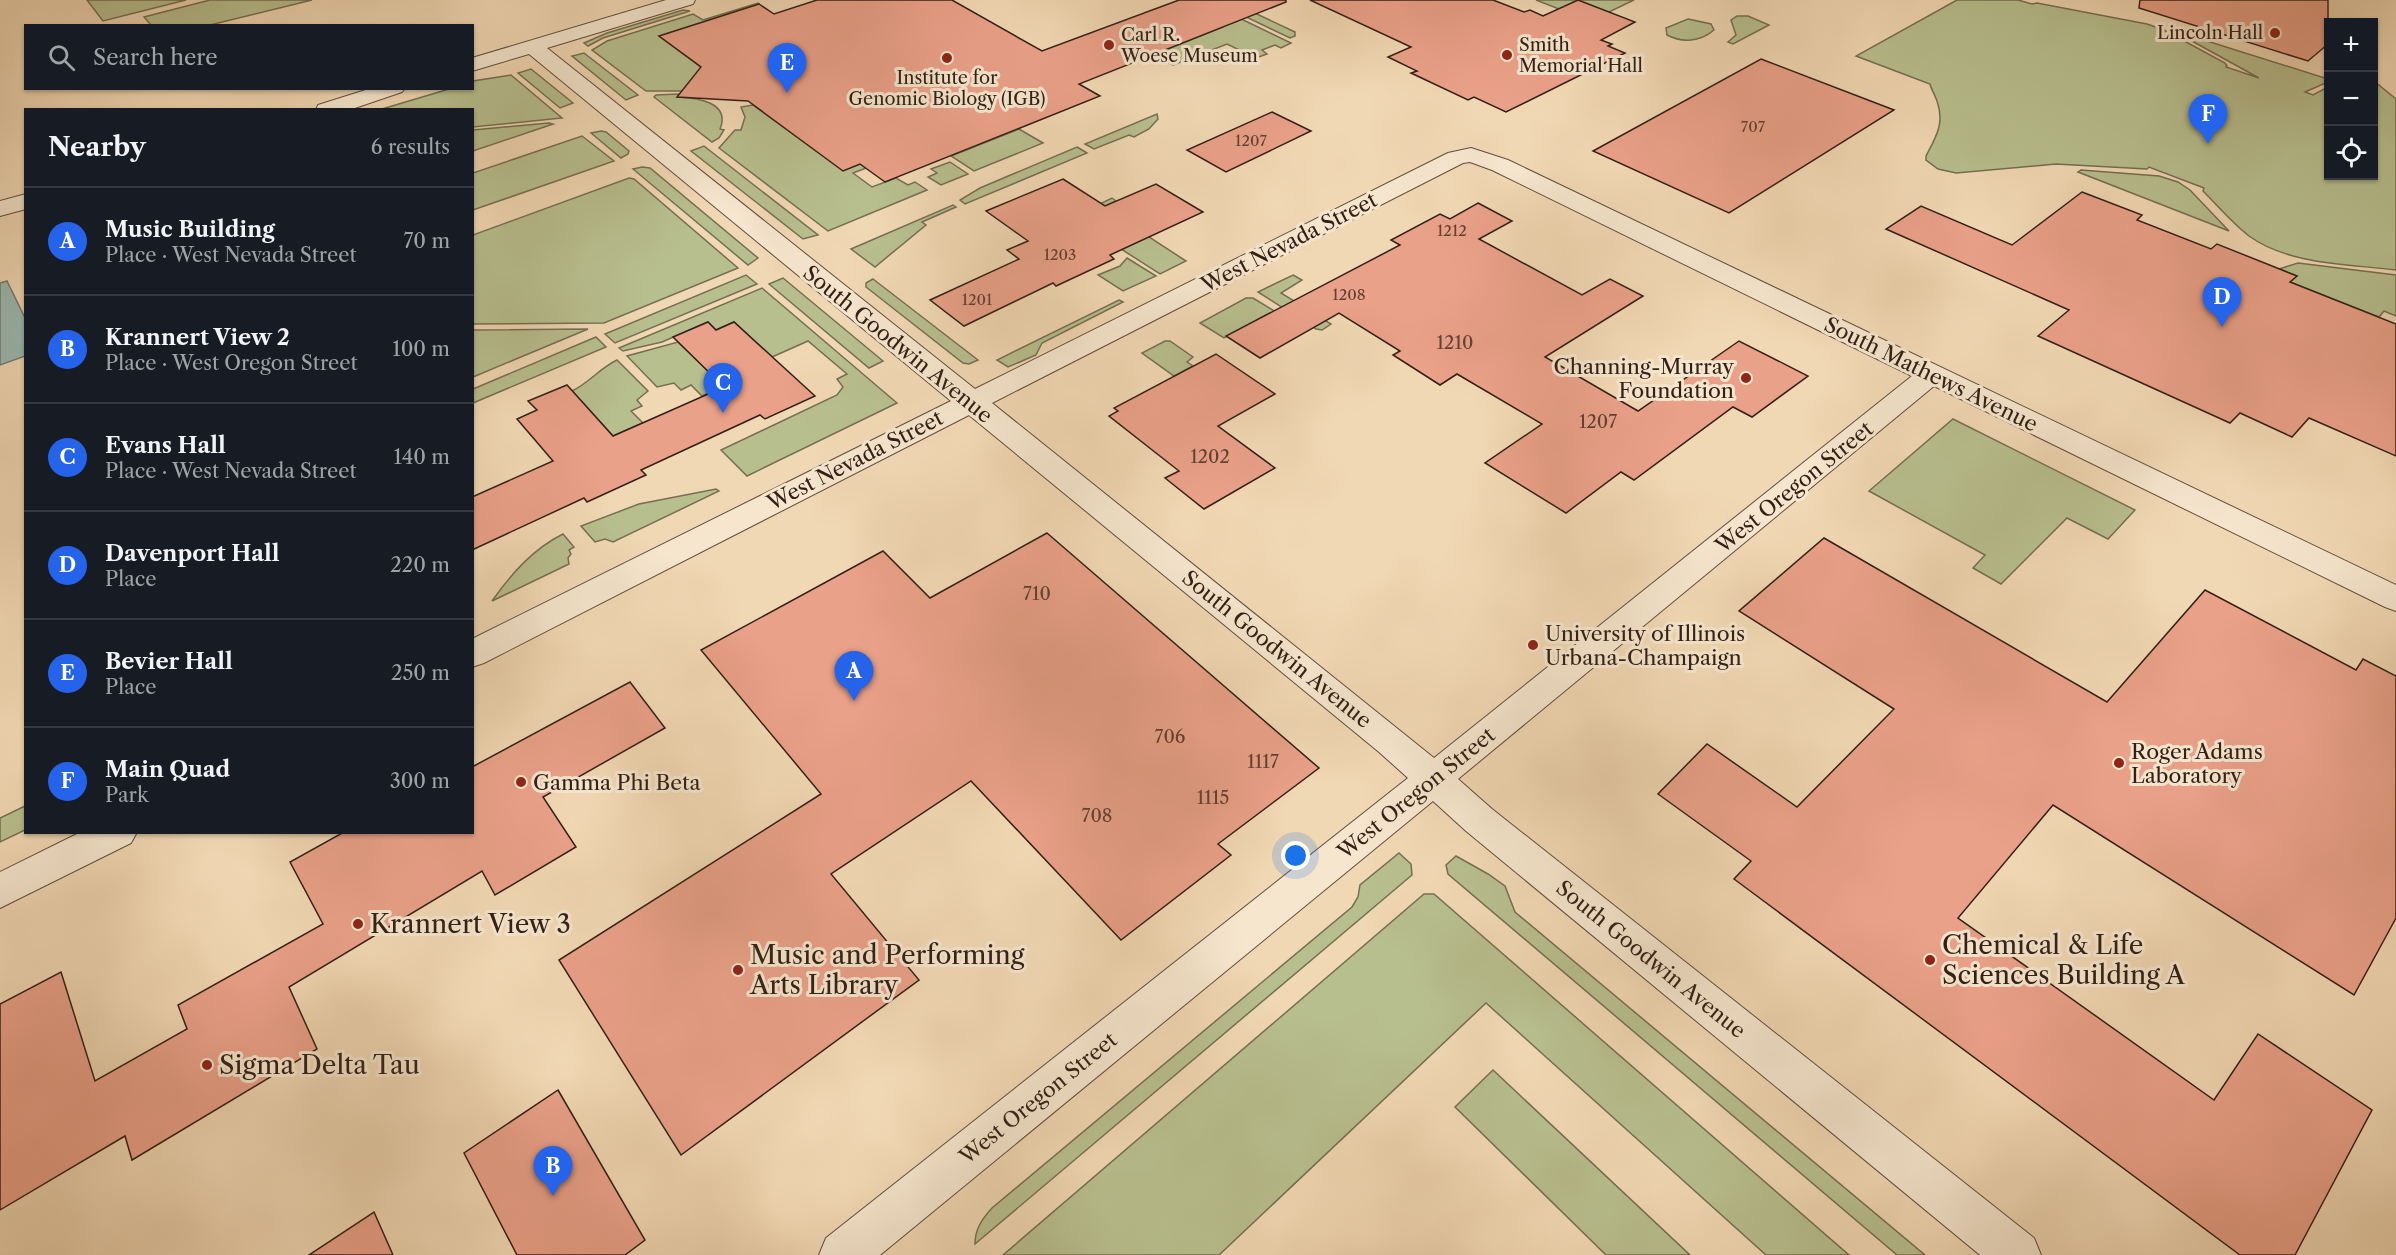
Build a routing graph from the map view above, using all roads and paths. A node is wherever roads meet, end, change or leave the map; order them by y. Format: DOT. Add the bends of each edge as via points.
graph roads {
  1 [pos="686,0"];
  2 [pos="533,47"];
  3 [pos="474,64"];
  4 [pos="390,90"];
  5 [pos="332,108"];
  6 [pos="1464,156"];
  7 [pos="24,202"];
  8 [pos="0,209"];
  9 [pos="1932,374"];
  10 [pos="970,402"];
  11 [pos="2396,599"];
  12 [pos="474,653"];
  13 [pos="1433,779"];
  14 [pos="114,834"];
  15 [pos="0,891"];
  16 [pos="843,1255"];
  17 [pos="2017,1255"];
  1 -- 2 [label="street"];
  2 -- 3 [label="street"];
  2 -- 10 [label="street, South Goodwin Avenue"];
  4 -- 5 [label="street"];
  6 -- 9 [label="street, South Mathews Avenue" via="1493,162"];
  6 -- 10 [label="street, West Nevada Street"];
  7 -- 8 [label="street"];
  9 -- 11 [label="street, South Mathews Avenue"];
  9 -- 13 [label="street, West Oregon Street"];
  10 -- 12 [label="street, West Nevada Street"];
  10 -- 13 [label="street, South Goodwin Avenue"];
  13 -- 16 [label="street, West Oregon Street"];
  13 -- 17 [label="street, South Goodwin Avenue"];
  14 -- 15 [label="street"];
}
